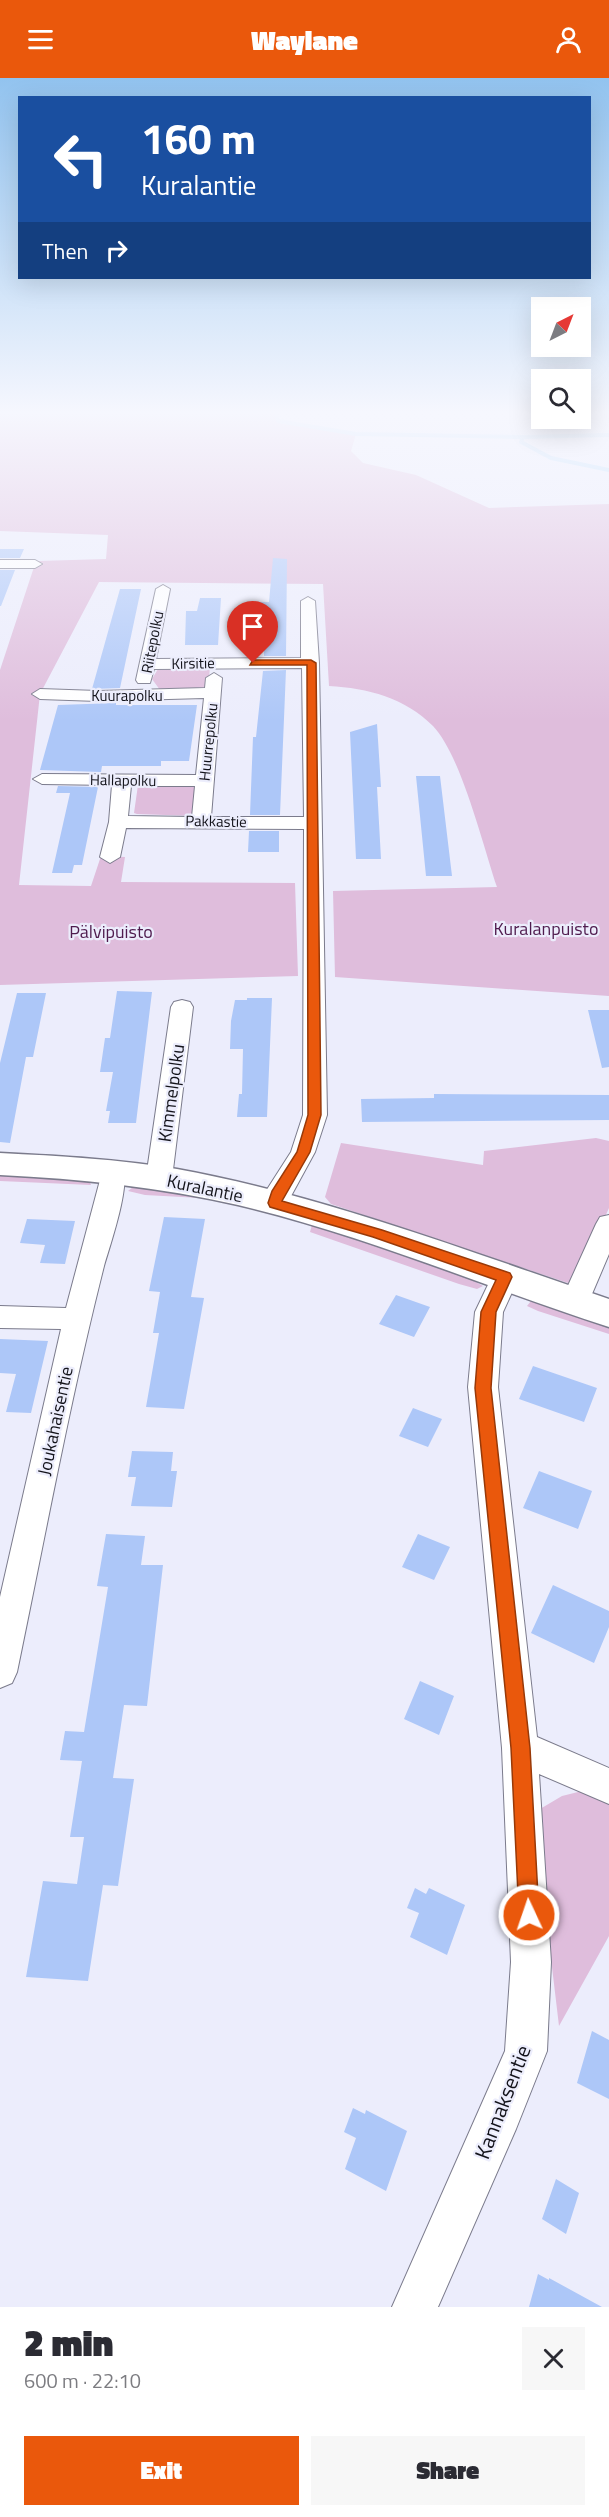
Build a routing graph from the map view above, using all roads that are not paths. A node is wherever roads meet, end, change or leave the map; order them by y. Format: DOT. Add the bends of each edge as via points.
graph roads {
  1 [pos="0,564"];
  2 [pos="35,564"];
  3 [pos="163,589"];
  4 [pos="308,601"];
  5 [pos="214,663"];
  6 [pos="311,663"];
  7 [pos="146,664"];
  8 [pos="213,693"];
  9 [pos="40,694"];
  10 [pos="143,695"];
  11 [pos="42,779"];
  12 [pos="122,780"];
  13 [pos="204,781"];
  14 [pos="201,821"];
  15 [pos="118,822"];
  16 [pos="314,823"];
  17 [pos="110,857"];
  18 [pos="182,1007"];
  19 [pos="0,1164"];
  20 [pos="113,1171"];
  21 [pos="159,1178"];
  22 [pos="275,1203"];
  23 [pos="609,1224"];
  24 [pos="504,1277"];
  25 [pos="575,1302"];
  26 [pos="609,1313"];
  27 [pos="0,1317"];
  28 [pos="77,1319"];
  29 [pos="8,1604"];
  30 [pos="0,1672"];
  31 [pos="520,1748"];
  32 [pos="609,1786"];
  33 [pos="415,2307"];
  1 -- 2 [label="street"];
  3 -- 7 [label="street, Riitepolku"];
  4 -- 6 [label="street"];
  5 -- 6 [label="street, Kirsitie"];
  5 -- 7 [label="street, Kirsitie"];
  5 -- 8 [label="street, Huurrepolku"];
  6 -- 16 [label="street"];
  7 -- 10 [label="street, Riitepolku"];
  8 -- 10 [label="street, Kuurapolku"];
  8 -- 13 [label="street, Huurrepolku"];
  9 -- 10 [label="street, Kuurapolku"];
  11 -- 12 [label="street, Hallapolku"];
  12 -- 13 [label="street, Hallapolku"];
  12 -- 15 [label="street"];
  13 -- 14 [label="street, Huurrepolku"];
  14 -- 15 [label="street, Pakkastie"];
  14 -- 16 [label="street, Pakkastie"];
  15 -- 17 [label="street"];
  16 -- 22 [label="street" via="315,1115 303,1152"];
  18 -- 21 [label="street, Kimmelpolku"];
  19 -- 20 [label="street, Kuralantie"];
  20 -- 21 [label="street, Kuralantie"];
  20 -- 28 [label="street, Joukahaisentie" via="111,1194"];
  21 -- 22 [label="street, Kuralantie"];
  22 -- 24 [label="street, Kuralantie"];
  23 -- 25 [label="street"];
  24 -- 25 [label="street, Kuralantie"];
  24 -- 31 [label="street, Kannaksentie" via="489,1312 483,1388"];
  25 -- 26 [label="street, Kuralantie"];
  27 -- 28 [label="street"];
  28 -- 29 [label="street, Joukahaisentie"];
  29 -- 30 [label="street, Joukahaisentie"];
  31 -- 32 [label="street"];
  31 -- 33 [label="street, Kannaksentie" via="531,1962 526,2051"];
}
